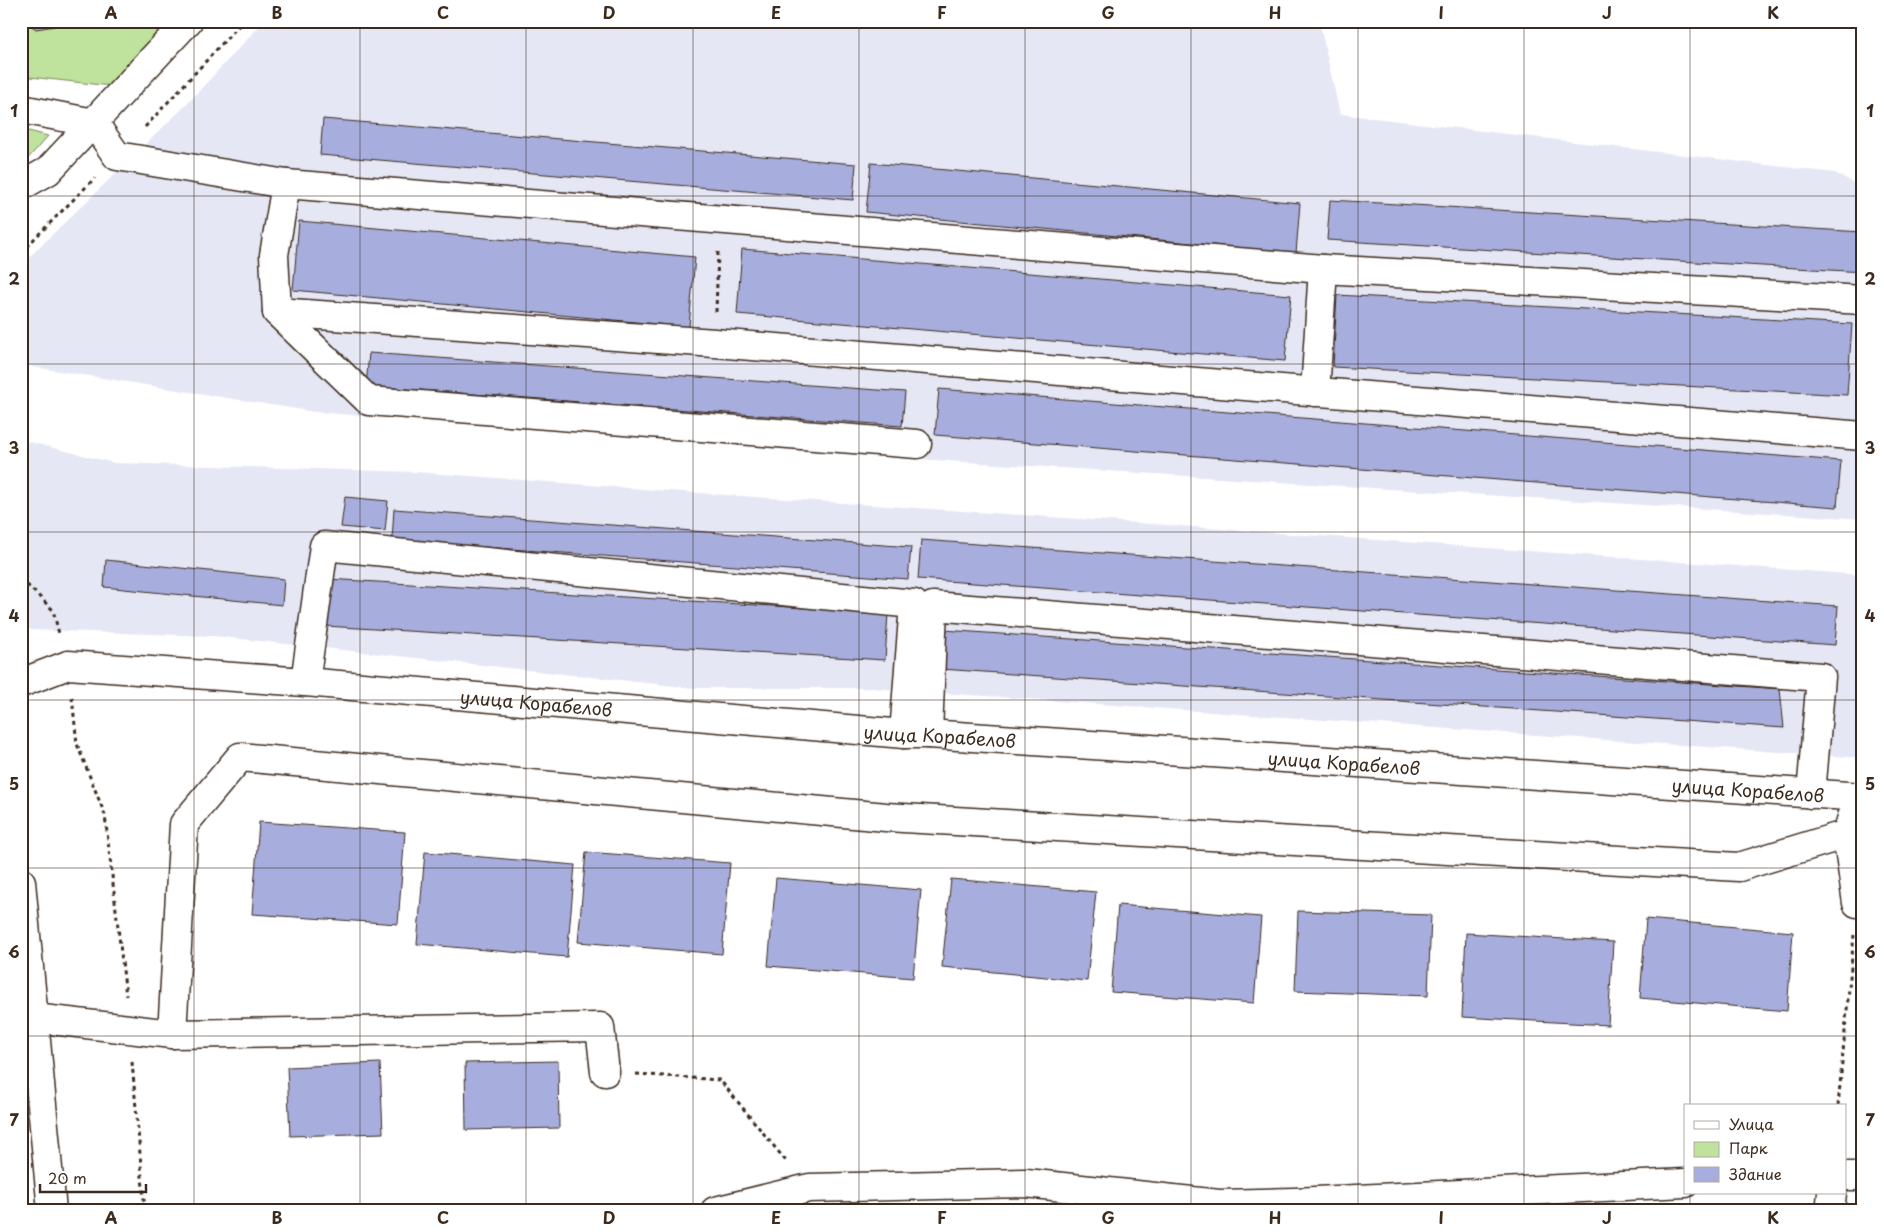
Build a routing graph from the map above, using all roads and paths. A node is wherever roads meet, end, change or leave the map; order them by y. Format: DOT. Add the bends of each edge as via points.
graph roads {
  1 [pos="188,21"];
  2 [pos="21,109"];
  3 [pos="94,123"];
  4 [pos="286,184"];
  5 [pos="21,186"];
  6 [pos="720,219"];
  7 [pos="1323,268"];
  8 [pos="1863,300"];
  9 [pos="277,312"];
  10 [pos="715,343"];
  11 [pos="1315,392"];
  12 [pos="1863,436"];
  13 [pos="917,444"];
  14 [pos="21,579"];
  15 [pos="68,664"];
  16 [pos="305,682"];
  17 [pos="21,683"];
  18 [pos="916,734"];
  19 [pos="1810,794"];
  20 [pos="1860,797"];
  21 [pos="1847,834"];
  22 [pos="21,882"];
  23 [pos="1860,903"];
  24 [pos="34,1018"];
  25 [pos="130,1029"];
  26 [pos="172,1034"];
  27 [pos="605,1072"];
  28 [pos="1838,1104"];
  29 [pos="1846,1176"];
  30 [pos="1863,1176"];
  31 [pos="1684,1183"];
  32 [pos="809,1188"];
  33 [pos="1832,1194"];
  34 [pos="1218,1207"];
  35 [pos="52,1211"];
  36 [pos="146,1211"];
  37 [pos="715,1211"];
  38 [pos="1830,1211"];
  1 -- 3 [label="street"];
  2 -- 3 [label="street"];
  3 -- 4 [label="street" via="117,156"];
  3 -- 5 [label="street" via="48,172"];
  4 -- 6 [label="street"];
  4 -- 9 [label="street" via="274,255"];
  6 -- 7 [label="street"];
  6 -- 10 [label="path"];
  7 -- 8 [label="street"];
  7 -- 11 [label="street"];
  9 -- 10 [label="street"];
  9 -- 13 [label="street" via="369,401"];
  10 -- 11 [label="street"];
  11 -- 12 [label="street"];
  14 -- 15 [label="path" via="53,610"];
  15 -- 16 [label="street, улица Корабелов"];
  15 -- 17 [label="street, улица Корабелов"];
  15 -- 25 [label="path" via="77,744 106,815"];
  16 -- 18 [label="street, улица Корабелов"];
  16 -- 18 [label="street" via="324,546 914,604"];
  18 -- 19 [label="street, улица Корабелов"];
  18 -- 19 [label="street" via="933,606 1821,677"];
  19 -- 20 [label="street, улица Корабелов"];
  20 -- 21 [label="street"];
  21 -- 23 [label="street"];
  21 -- 26 [label="street" via="1739,867 886,817 240,757 184,824"];
  22 -- 24 [label="street"];
  23 -- 28 [label="path"];
  24 -- 25 [label="street"];
  24 -- 35 [label="street"];
  25 -- 26 [label="street"];
  25 -- 36 [label="path"];
  26 -- 27 [label="street" via="600,1027"];
  27 -- 32 [label="path" via="720,1080"];
  29 -- 30 [label="street"];
  31 -- 34 [label="street"];
  32 -- 34 [label="street" via="1026,1183"];
  32 -- 37 [label="street"];
  33 -- 38 [label="street"];
}
